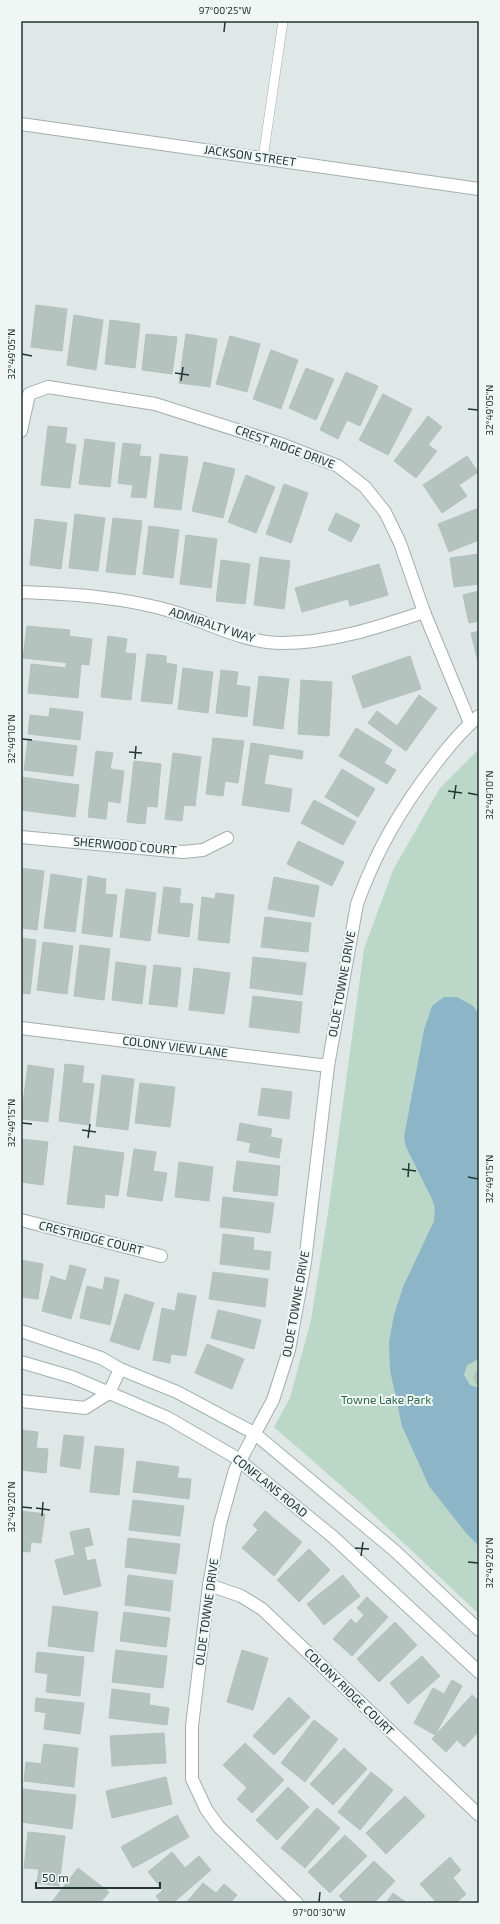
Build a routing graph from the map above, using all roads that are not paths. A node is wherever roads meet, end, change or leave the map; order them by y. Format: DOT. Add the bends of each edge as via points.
graph roads {
  1 [pos="283,21"];
  2 [pos="21,124"];
  3 [pos="263,158"];
  4 [pos="479,189"];
  5 [pos="21,431"];
  6 [pos="21,592"];
  7 [pos="424,612"];
  8 [pos="474,720"];
  9 [pos="21,836"];
  10 [pos="227,838"];
  11 [pos="21,1028"];
  12 [pos="328,1066"];
  13 [pos="21,1220"];
  14 [pos="161,1256"];
  15 [pos="21,1331"];
  16 [pos="21,1362"];
  17 [pos="120,1370"];
  18 [pos="109,1393"];
  19 [pos="21,1401"];
  20 [pos="254,1433"];
  21 [pos="240,1461"];
  22 [pos="210,1585"];
  23 [pos="479,1630"];
  24 [pos="479,1672"];
  25 [pos="479,1815"];
  26 [pos="297,1903"];
  1 -- 3 [label="lane"];
  2 -- 3 [label="street, JACKSON STREET"];
  3 -- 4 [label="street, JACKSON STREET"];
  5 -- 7 [label="street, CREST RIDGE DRIVE" via="29,394 48,387 155,404 281,444 338,466 365,488 385,512 400,543"];
  6 -- 7 [label="street, ADMIRALTY WAY" via="68,594 125,601 174,612 222,630 262,641 282,643 311,641 358,632"];
  7 -- 8 [label="street, CREST RIDGE DRIVE"];
  8 -- 12 [label="street, OLDE TOWNE DRIVE" via="410,797 389,831 365,880 353,921"];
  9 -- 10 [label="street, SHERWOOD COURT" via="183,852 203,850"];
  11 -- 12 [label="street, COLONY VIEW LANE"];
  12 -- 20 [label="street, OLDE TOWNE DRIVE" via="305,1262 290,1350 273,1400"];
  13 -- 14 [label="street, CRESTRIDGE COURT"];
  15 -- 17 [label="street" via="101,1358"];
  16 -- 18 [label="street, CONFLANS ROAD" via="72,1377"];
  17 -- 18 [label="street"];
  17 -- 20 [label="street" via="177,1392"];
  18 -- 19 [label="street" via="85,1408"];
  18 -- 21 [label="street, CONFLANS ROAD" via="168,1418"];
  20 -- 21 [label="street, OLDE TOWNE DRIVE"];
  20 -- 23 [label="street" via="384,1542"];
  21 -- 22 [label="street, OLDE TOWNE DRIVE" via="235,1470 220,1524"];
  21 -- 24 [label="street, CONFLANS ROAD" via="332,1536"];
  22 -- 25 [label="street, COLONY RIDGE COURT" via="241,1596 262,1609"];
  22 -- 26 [label="street, OLDE TOWNE DRIVE" via="192,1726 192,1779 206,1809 219,1827"];
}
